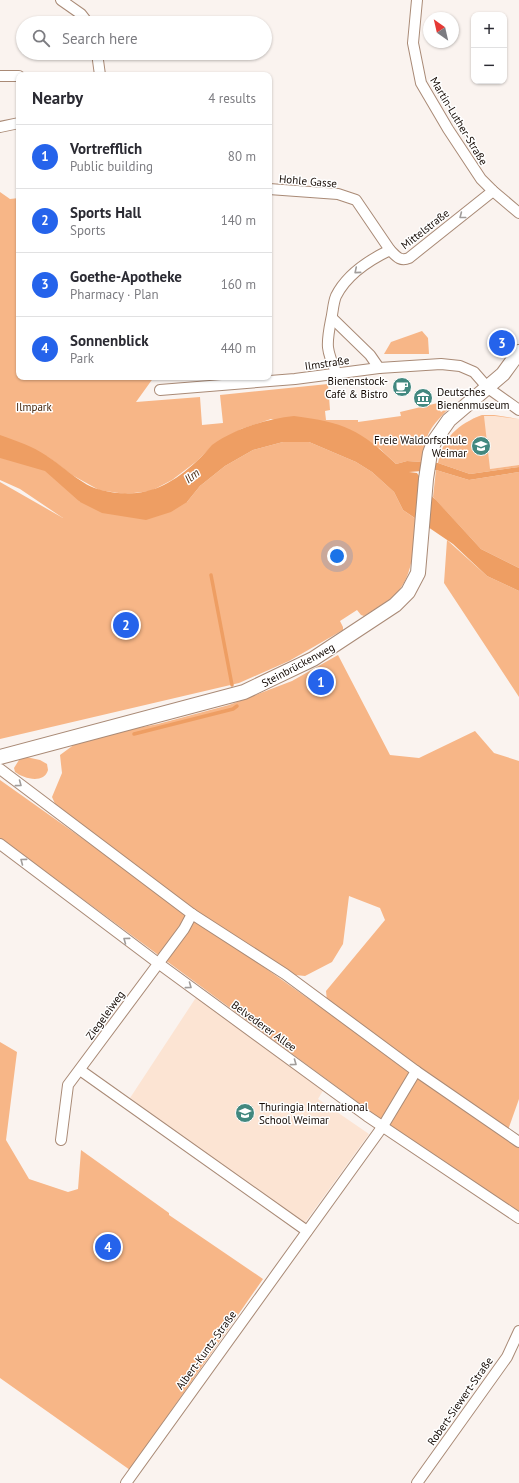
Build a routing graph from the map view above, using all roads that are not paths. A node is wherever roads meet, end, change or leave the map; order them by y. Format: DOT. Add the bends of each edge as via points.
graph roads {
  1 [pos="61,0"];
  2 [pos="417,0"];
  3 [pos="83,16"];
  4 [pos="99,60"];
  5 [pos="100,72"];
  6 [pos="0,76"];
  7 [pos="16,76"];
  8 [pos="16,124"];
  9 [pos="0,127"];
  10 [pos="272,189"];
  11 [pos="493,191"];
  12 [pos="519,213"];
  13 [pos="390,250"];
  14 [pos="332,318"];
  15 [pos="519,352"];
  16 [pos="379,368"];
  17 [pos="337,374"];
  18 [pos="488,388"];
  19 [pos="160,390"];
  20 [pos="519,410"];
  21 [pos="0,757"];
  22 [pos="0,770"];
  23 [pos="0,844"];
  24 [pos="192,914"];
  25 [pos="158,963"];
  26 [pos="80,1070"];
  27 [pos="416,1071"];
  28 [pos="383,1126"];
  29 [pos="61,1140"];
  30 [pos="519,1142"];
  31 [pos="519,1218"];
  32 [pos="307,1231"];
  33 [pos="519,1331"];
  34 [pos="126,1483"];
  35 [pos="417,1483"];
  1 -- 3 [label="street"];
  2 -- 11 [label="street, Martin-Luther-Straße" via="413,43 421,83 476,173"];
  4 -- 5 [label="street"];
  6 -- 7 [label="street"];
  8 -- 9 [label="street"];
  10 -- 13 [label="street, Hohle Gasse" via="338,194 356,200"];
  11 -- 12 [label="street, Martin-Luther-Straße"];
  11 -- 13 [label="street, Mittelstraße, one-way" via="409,258 399,259"];
  13 -- 14 [label="street, Mittelstraße, one-way" via="372,258 346,280 336,297"];
  14 -- 16 [label="street" via="370,355"];
  14 -- 17 [label="street, Mittelstraße" via="326,342"];
  15 -- 18 [label="street, Steinbrückenweg" via="511,366"];
  16 -- 17 [label="street, Ilmstraße"];
  16 -- 18 [label="street, Ilmstraße" via="441,364 460,366 474,372"];
  17 -- 19 [label="street, Ilmstraße"];
  18 -- 20 [label="street, Ilmstraße"];
  18 -- 21 [label="street, Steinbrückenweg" via="449,420 435,440 430,453 418,573 408,592 395,605 313,659 228,698"];
  22 -- 24 [label="street, one-way"];
  25 -- 23 [label="street, Belvederer Allee, one-way"];
  24 -- 25 [label="street, Ziegeleiweg"];
  24 -- 27 [label="street" via="285,974"];
  25 -- 26 [label="street, Ziegeleiweg"];
  25 -- 28 [label="street, Belvederer Allee, one-way"];
  26 -- 29 [label="street, Ziegeleiweg" via="68,1086"];
  26 -- 32 [label="street"];
  27 -- 28 [label="street, Albert-Kuntz-Straße"];
  27 -- 30 [label="street"];
  28 -- 31 [label="street, Belvederer Allee"];
  28 -- 32 [label="street, Albert-Kuntz-Straße"];
  32 -- 34 [label="street, Albert-Kuntz-Straße"];
  33 -- 35 [label="street, Robert-Siewert-Straße" via="507,1357"];
}
